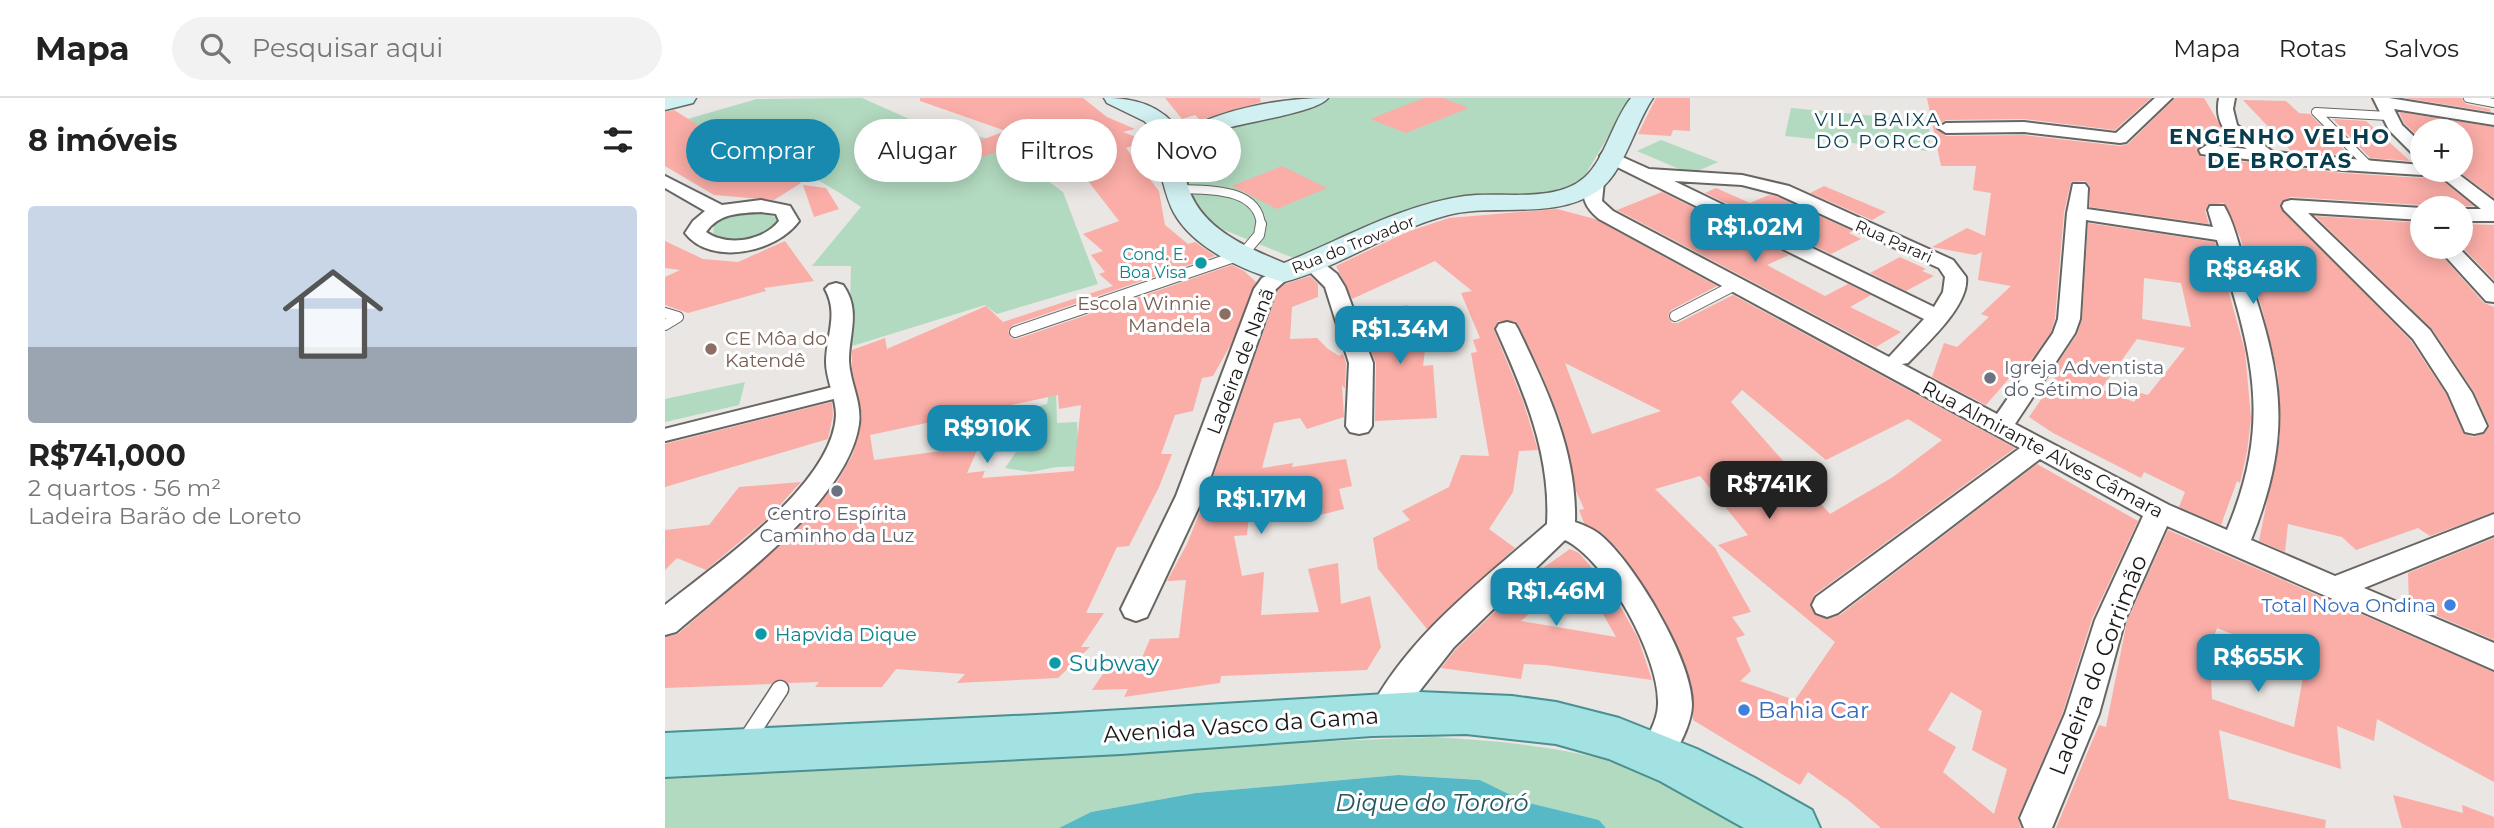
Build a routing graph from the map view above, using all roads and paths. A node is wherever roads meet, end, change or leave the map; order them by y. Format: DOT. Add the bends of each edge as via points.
graph roads {
  1 [pos="684,98"];
  2 [pos="1115,98"];
  3 [pos="1317,98"];
  4 [pos="1642,98"];
  5 [pos="2164,98"];
  6 [pos="2227,98"];
  7 [pos="2468,98"];
  8 [pos="665,103"];
  9 [pos="1284,103"];
  10 [pos="2494,103"];
  11 [pos="2384,106"];
  12 [pos="1153,119"];
  13 [pos="1237,119"];
  14 [pos="2494,120"];
  15 [pos="1946,128"];
  16 [pos="2120,138"];
  17 [pos="2410,143"];
  18 [pos="2207,150"];
  19 [pos="1609,156"];
  20 [pos="2271,157"];
  21 [pos="2370,167"];
  22 [pos="2410,169"];
  23 [pos="1648,174"];
  24 [pos="665,181"];
  25 [pos="1595,181"];
  26 [pos="1177,182"];
  27 [pos="2457,182"];
  28 [pos="2079,188"];
  29 [pos="1179,189"];
  30 [pos="1549,200"];
  31 [pos="2291,206"];
  32 [pos="2217,210"];
  33 [pos="719,211"];
  34 [pos="2494,212"];
  35 [pos="2076,214"];
  36 [pos="2473,214"];
  37 [pos="1607,215"];
  38 [pos="2410,216"];
  39 [pos="2225,235"];
  40 [pos="1243,254"];
  41 [pos="2459,259"];
  42 [pos="1310,262"];
  43 [pos="1283,272"];
  44 [pos="1735,285"];
  45 [pos="836,289"];
  46 [pos="2494,296"];
  47 [pos="665,313"];
  48 [pos="1675,317"];
  49 [pos="1937,317"];
  50 [pos="665,325"];
  51 [pos="1507,329"];
  52 [pos="1015,332"];
  53 [pos="1900,358"];
  54 [pos="845,390"];
  55 [pos="1359,426"];
  56 [pos="2474,426"];
  57 [pos="2000,428"];
  58 [pos="665,435"];
  59 [pos="2038,448"];
  60 [pos="2159,512"];
  61 [pos="2494,524"];
  62 [pos="1561,528"];
  63 [pos="2235,545"];
  64 [pos="2334,588"];
  65 [pos="1827,605"];
  66 [pos="1136,609"];
  67 [pos="665,623"];
  68 [pos="2494,657"];
  69 [pos="780,689"];
  70 [pos="1384,716"];
  71 [pos="739,751"];
  72 [pos="1657,754"];
  73 [pos="665,755"];
  74 [pos="2038,818"];
  75 [pos="1793,828"];
  1 -- 8 [label="street"];
  2 -- 12 [label="street"];
  3 -- 9 [label="street"];
  4 -- 19 [label="street"];
  5 -- 16 [label="street"];
  6 -- 20 [label="street" via="2226,122 2242,139"];
  7 -- 10 [label="lane"];
  9 -- 13 [label="street"];
  11 -- 14 [label="street"];
  11 -- 17 [label="street"];
  11 -- 21 [label="lane" via="2316,113"];
  15 -- 16 [label="street" via="2024,127 2064,130 2088,141"];
  18 -- 20 [label="street"];
  19 -- 23 [label="street"];
  19 -- 25 [label="street"];
  20 -- 21 [label="street"];
  21 -- 22 [label="street"];
  23 -- 49 [label="street"];
  23 -- 49 [label="street, Rua Parari" via="1742,180 1773,187 1946,264 1954,272 1956,286"];
  24 -- 33 [label="street"];
  25 -- 30 [label="street, Rua do Trovador" via="1571,195"];
  25 -- 37 [label="street" via="1590,197"];
  26 -- 29 [label="street, Rua do Trovador"];
  27 -- 34 [label="street"];
  28 -- 35 [label="street"];
  29 -- 40 [label="street, Rua do Trovador" via="1197,225"];
  29 -- 40 [label="lane" via="1230,193 1260,211 1261,232"];
  30 -- 37 [label="street, Rua Almirante Alves Câmara"];
  30 -- 42 [label="street, Rua do Trovador" via="1443,209"];
  31 -- 38 [label="street"];
  31 -- 56 [label="street" via="2422,335 2460,393"];
  32 -- 39 [label="street"];
  34 -- 36 [label="street"];
  35 -- 39 [label="street"];
  35 -- 57 [label="street" via="2064,333"];
  37 -- 44 [label="street, Rua Almirante Alves Câmara"];
  39 -- 63 [label="street" via="2247,299 2268,395 2269,431 2259,489"];
  40 -- 43 [label="street, Rua do Trovador"];
  40 -- 52 [label="lane"];
  41 -- 46 [label="street"];
  42 -- 43 [label="street, Rua do Trovador"];
  42 -- 55 [label="street" via="1335,287 1359,351"];
  43 -- 66 [label="street, Ladeira de Nanã" via="1265,289 1190,496"];
  44 -- 48 [label="lane"];
  44 -- 57 [label="street, Rua Almirante Alves Câmara"];
  45 -- 54 [label="street" via="844,306 838,360"];
  47 -- 50 [label="lane" via="678,317"];
  49 -- 53 [label="street, Rua Parari"];
  51 -- 62 [label="street" via="1553,445 1561,482"];
  54 -- 58 [label="lane"];
  54 -- 67 [label="street" via="848,415 843,436 803,503"];
  57 -- 59 [label="street, Rua Almirante Alves Câmara"];
  59 -- 60 [label="street, Rua Almirante Alves Câmara"];
  59 -- 65 [label="street"];
  60 -- 63 [label="street, Rua Almirante Alves Câmara"];
  60 -- 74 [label="street, Ladeira do Corrimão" via="2110,620 2082,714"];
  61 -- 64 [label="street"];
  62 -- 70 [label="street" via="1457,621 1423,658"];
  62 -- 72 [label="street" via="1582,536 1613,565 1670,671 1675,706"];
  63 -- 64 [label="street, Rua Almirante Alves Câmara"];
  64 -- 68 [label="street, Rua Almirante Alves Câmara"];
  69 -- 71 [label="lane"];
  70 -- 71 [label="main road, Avenida Vasco da Gama"];
  70 -- 72 [label="main road, Avenida Vasco da Gama" via="1501,716 1555,722 1606,734"];
  71 -- 73 [label="main road, Avenida Vasco da Gama"];
  72 -- 75 [label="main road, Avenida Vasco da Gama"];
}
